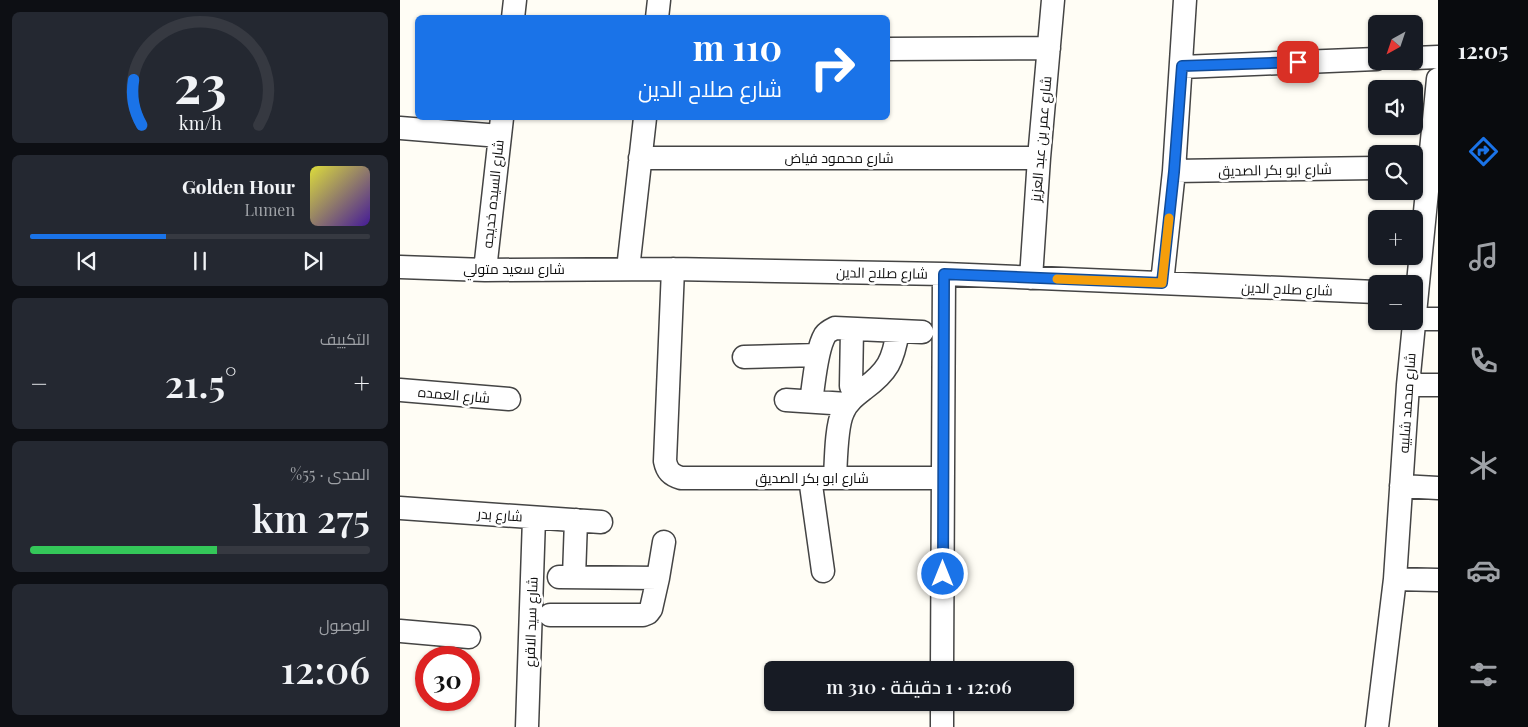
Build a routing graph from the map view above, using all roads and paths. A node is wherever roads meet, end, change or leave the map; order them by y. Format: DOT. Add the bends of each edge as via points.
graph roads {
  1 [pos="515,0"];
  2 [pos="659,0"];
  3 [pos="1053,0"];
  4 [pos="1186,0"];
  5 [pos="513,15"];
  6 [pos="657,15"];
  7 [pos="1049,48"];
  8 [pos="890,49"];
  9 [pos="1438,57"];
  10 [pos="1423,58"];
  11 [pos="1368,59"];
  12 [pos="1182,66"];
  13 [pos="1438,79"];
  14 [pos="645,120"];
  15 [pos="501,127"];
  16 [pos="400,128"];
  17 [pos="640,158"];
  18 [pos="1039,158"];
  19 [pos="1427,167"];
  20 [pos="1368,168"];
  21 [pos="1174,172"];
  22 [pos="400,267"];
  23 [pos="628,269"];
  24 [pos="485,270"];
  25 [pos="673,270"];
  26 [pos="944,274"];
  27 [pos="1417,275"];
  28 [pos="1031,278"];
  29 [pos="1162,283"];
  30 [pos="1368,292"];
  31 [pos="1423,319"];
  32 [pos="1438,319"];
  33 [pos="852,329"];
  34 [pos="1413,330"];
  35 [pos="898,331"];
  36 [pos="922,332"];
  37 [pos="818,355"];
  38 [pos="744,357"];
  39 [pos="1408,384"];
  40 [pos="1438,385"];
  41 [pos="400,390"];
  42 [pos="509,399"];
  43 [pos="786,400"];
  44 [pos="851,400"];
  45 [pos="811,402"];
  46 [pos="810,478"];
  47 [pos="835,478"];
  48 [pos="943,478"];
  49 [pos="1401,486"];
  50 [pos="1438,488"];
  51 [pos="400,508"];
  52 [pos="534,518"];
  53 [pos="576,520"];
  54 [pos="601,522"];
  55 [pos="664,542"];
  56 [pos="823,571"];
  57 [pos="658,578"];
  58 [pos="1395,579"];
  59 [pos="1438,580"];
  60 [pos="550,615"];
  61 [pos="400,631"];
  62 [pos="469,637"];
  63 [pos="942,661"];
  64 [pos="942,711"];
  65 [pos="527,727"];
  66 [pos="942,727"];
  67 [pos="1377,727"];
  1 -- 5 [label="street"];
  2 -- 6 [label="street"];
  3 -- 7 [label="street, شارع عمر بن عبد العزيز"];
  4 -- 12 [label="street"];
  7 -- 8 [label="street"];
  7 -- 18 [label="street, شارع عمر بن عبد العزيز"];
  9 -- 10 [label="street"];
  11 -- 12 [label="street"];
  12 -- 21 [label="street"];
  13 -- 19 [label="street, شارع محمد شلبيه"];
  14 -- 17 [label="street"];
  15 -- 16 [label="street"];
  15 -- 24 [label="street, شارع السيده خديجه"];
  17 -- 18 [label="street, شارع محمود فياض"];
  17 -- 23 [label="street"];
  18 -- 28 [label="street, شارع عمر بن عبد العزيز"];
  19 -- 27 [label="street, شارع محمد شلبيه"];
  20 -- 21 [label="street, شارع ابو بكر الصديق"];
  21 -- 29 [label="street"];
  22 -- 24 [label="street, شارع سعيد متولي"];
  23 -- 24 [label="street, شارع سعيد متولي"];
  23 -- 25 [label="street, شارع صلاح الدين"];
  25 -- 26 [label="street, شارع صلاح الدين"];
  25 -- 46 [label="street, شارع ابو بكر الصديق" via="667,469 672,476 681,478"];
  26 -- 28 [label="street, شارع صلاح الدين"];
  26 -- 48 [label="street"];
  28 -- 29 [label="street, شارع صلاح الدين"];
  29 -- 30 [label="street, شارع صلاح الدين"];
  31 -- 32 [label="street"];
  33 -- 35 [label="street"];
  33 -- 37 [label="street" via="829,331"];
  33 -- 44 [label="street"];
  34 -- 39 [label="street, شارع محمد شلبيه"];
  35 -- 36 [label="street"];
  35 -- 44 [label="street" via="889,364"];
  37 -- 38 [label="street"];
  37 -- 45 [label="street"];
  39 -- 40 [label="street"];
  39 -- 49 [label="street, شارع محمد شلبيه"];
  41 -- 42 [label="street, شارع العمده"];
  43 -- 45 [label="street"];
  44 -- 45 [label="street"];
  44 -- 47 [label="street" via="840,419"];
  46 -- 47 [label="street, شارع ابو بكر الصديق"];
  46 -- 56 [label="street"];
  47 -- 48 [label="street, شارع ابو بكر الصديق"];
  48 -- 63 [label="street"];
  49 -- 50 [label="street"];
  49 -- 58 [label="street, شارع محمد شلبيه"];
  51 -- 52 [label="street, شارع بدر"];
  52 -- 53 [label="street, شارع بدر"];
  52 -- 65 [label="street, شارع سيد الاقرع"];
  53 -- 54 [label="street, شارع بدر"];
  53 -- 57 [label="street" via="567,577"];
  55 -- 57 [label="street"];
  57 -- 60 [label="street" via="651,609 643,616"];
  58 -- 59 [label="street"];
  58 -- 67 [label="street, شارع محمد شلبيه"];
  61 -- 62 [label="street"];
  64 -- 66 [label="street"];
}
